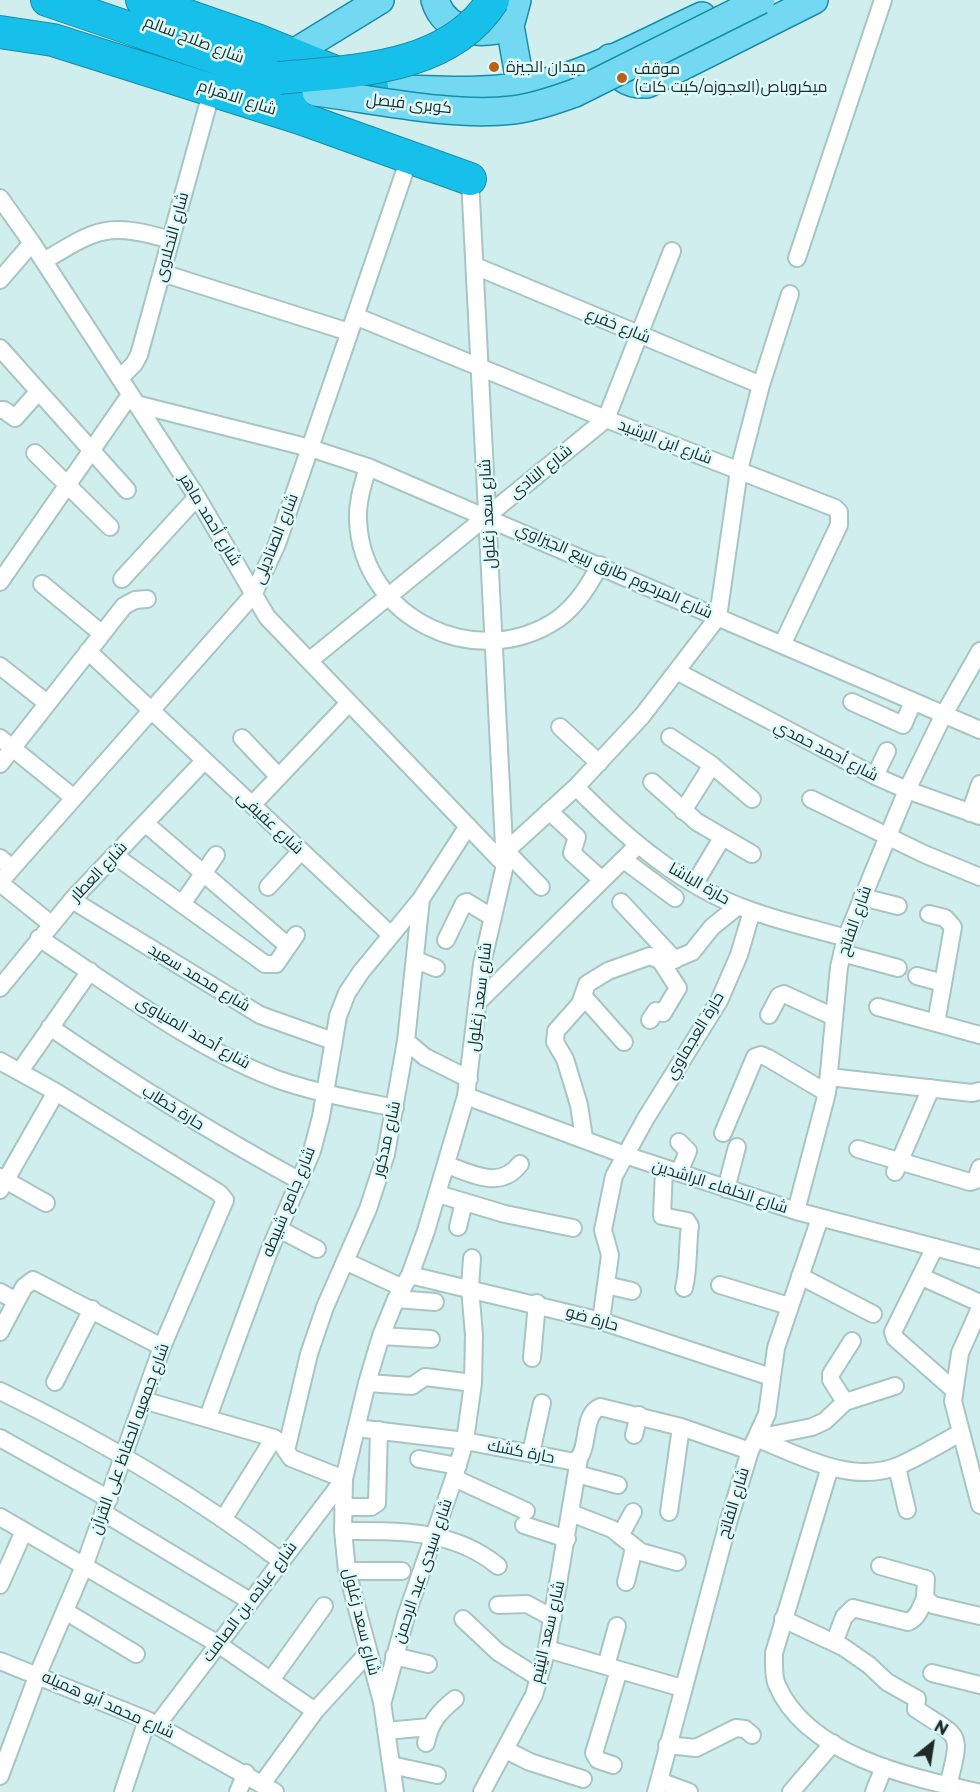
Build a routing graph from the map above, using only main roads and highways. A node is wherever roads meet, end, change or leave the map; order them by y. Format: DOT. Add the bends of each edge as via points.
graph roads {
  1 [pos="47,0"];
  2 [pos="76,0"];
  3 [pos="142,0"];
  4 [pos="380,0"];
  5 [pos="435,0"];
  6 [pos="517,0"];
  7 [pos="736,0"];
  8 [pos="761,0"];
  9 [pos="814,0"];
  10 [pos="501,13"];
  11 [pos="0,32"];
  12 [pos="610,58"];
  13 [pos="285,66"];
  14 [pos="372,87"];
  15 [pos="521,87"];
  16 [pos="313,88"];
  17 [pos="470,179"];
  1 -- 13 [label="highway, كوبرى فيصل"];
  2 -- 16 [label="highway, شارع صلاح سالم" via="129,16"];
  3 -- 13 [label="highway"];
  4 -- 13 [label="main road"];
  5 -- 10 [label="main road" via="450,22 469,32 490,33"];
  6 -- 10 [label="main road"];
  7 -- 12 [label="main road"];
  8 -- 16 [label="main road, كوبرى فيصل, bridge" via="575,93 544,104 512,110 428,108"];
  9 -- 12 [label="main road" via="647,84 623,79"];
  10 -- 13 [label="highway, bridge" via="477,21 435,50 363,69"];
  10 -- 15 [label="main road"];
  11 -- 17 [label="highway, شارع الاهرام" via="53,40"];
  12 -- 15 [label="main road" via="557,79"];
  13 -- 14 [label="highway"];
  13 -- 16 [label="highway, كوبرى فيصل"];
  14 -- 15 [label="main road" via="478,91"];
  14 -- 16 [label="main road"];
}
